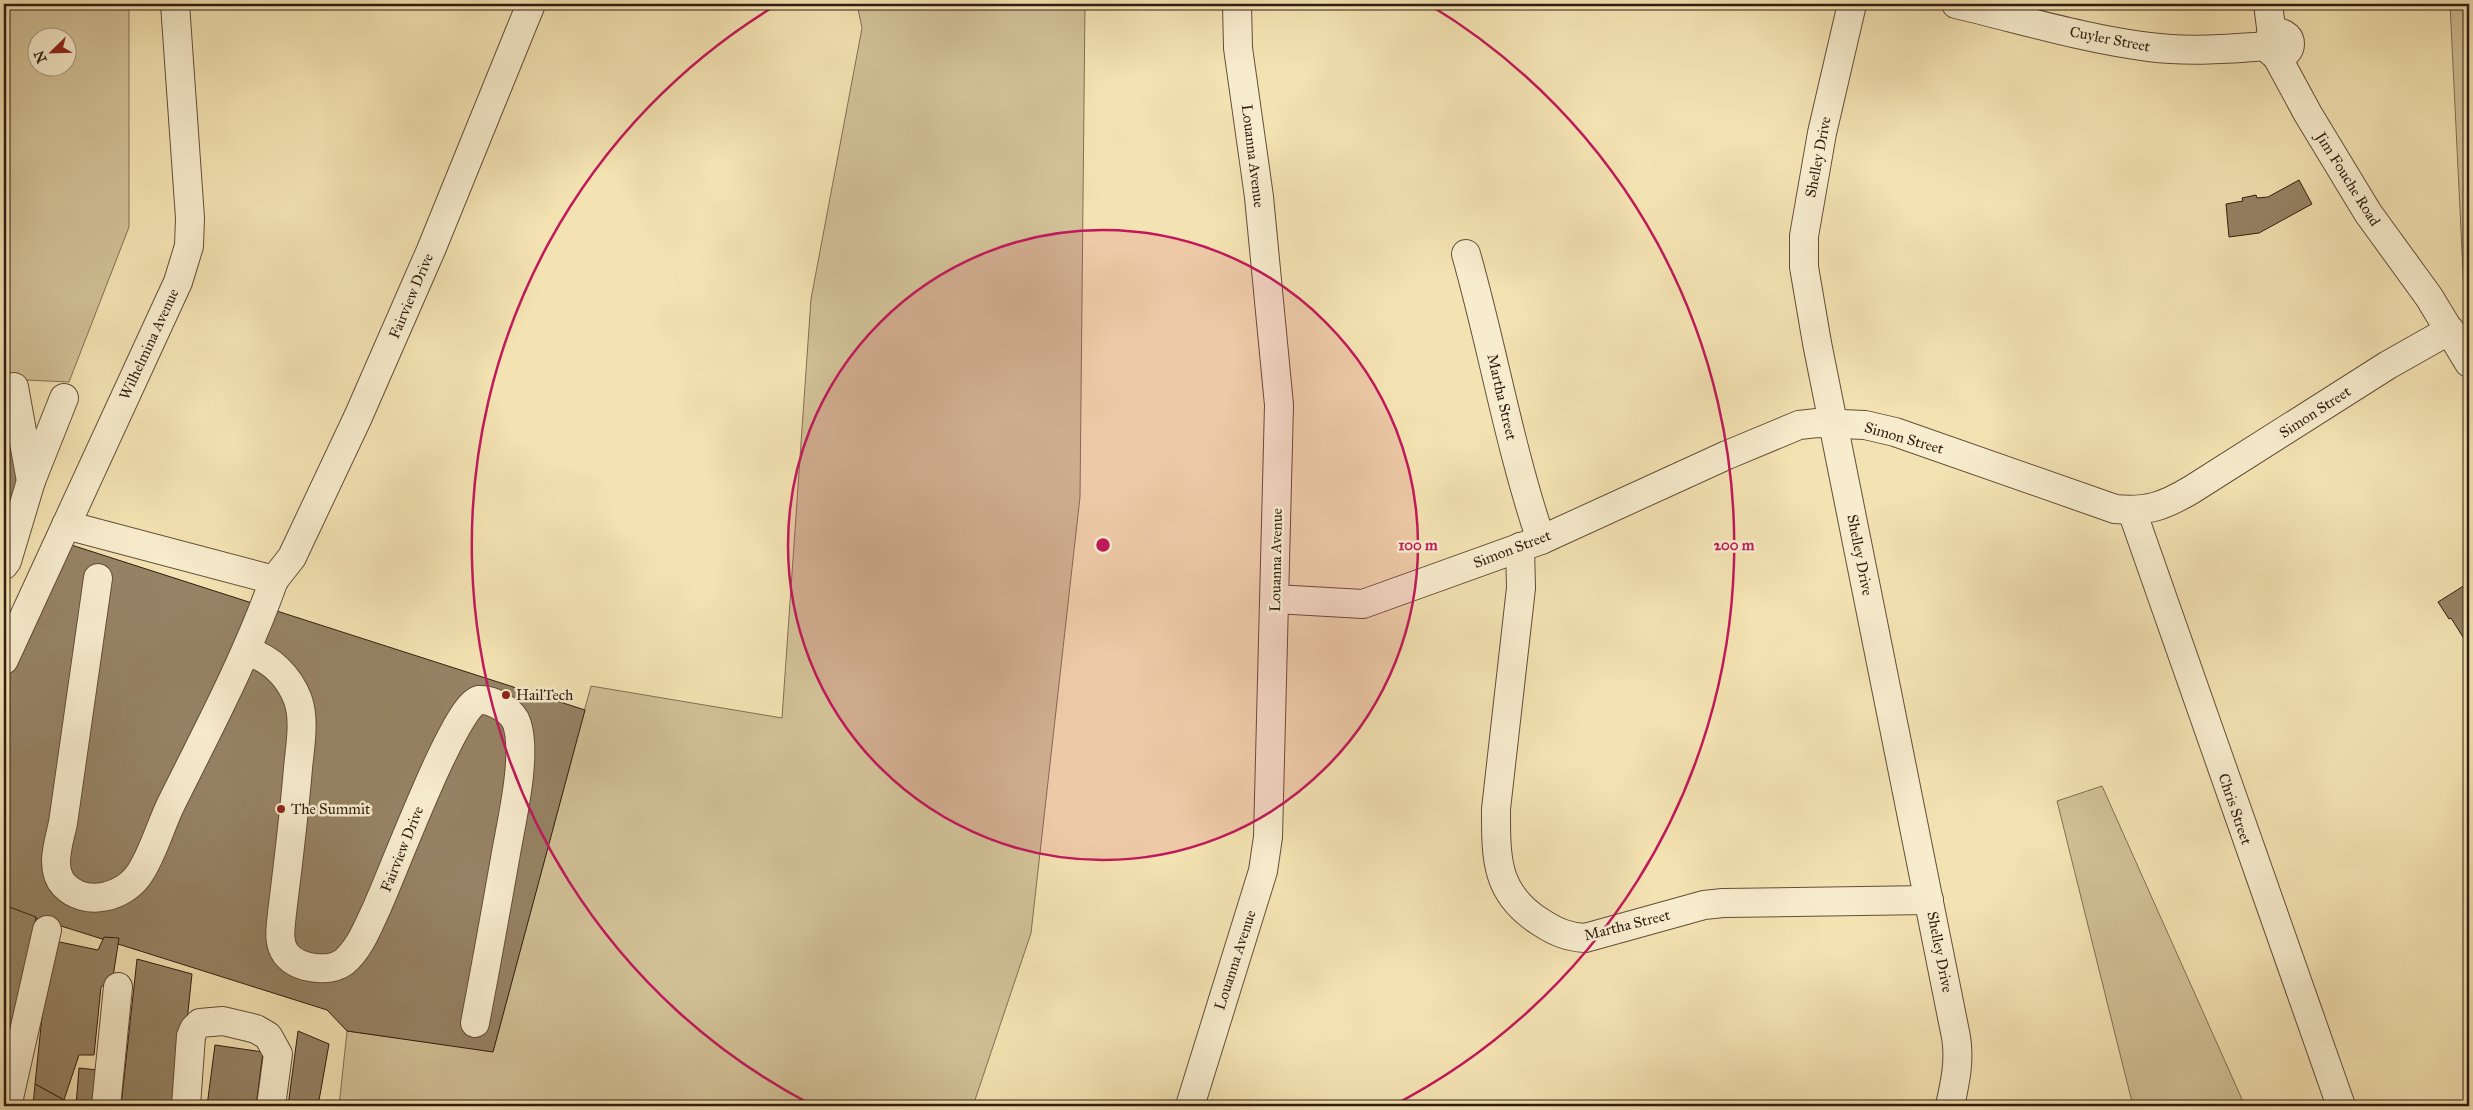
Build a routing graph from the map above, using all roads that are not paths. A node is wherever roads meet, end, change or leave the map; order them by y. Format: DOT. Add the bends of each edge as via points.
graph roads {
  1 [pos="175,4"];
  2 [pos="530,4"];
  3 [pos="1237,4"];
  4 [pos="1852,4"];
  5 [pos="1956,4"];
  6 [pos="2268,4"];
  7 [pos="2282,4"];
  8 [pos="2278,44"];
  9 [pos="1466,254"];
  10 [pos="2450,330"];
  11 [pos="2469,363"];
  12 [pos="14,387"];
  13 [pos="64,398"];
  14 [pos="1835,424"];
  15 [pos="31,480"];
  16 [pos="2132,511"];
  17 [pos="66,525"];
  18 [pos="1531,543"];
  19 [pos="4,564"];
  20 [pos="98,578"];
  21 [pos="274,580"];
  22 [pos="1275,599"];
  23 [pos="7,645"];
  24 [pos="247,651"];
  25 [pos="1929,900"];
  26 [pos="47,930"];
  27 [pos="118,987"];
  28 [pos="476,1023"];
  29 [pos="7,1099"];
  30 [pos="106,1106"];
  31 [pos="186,1106"];
  32 [pos="271,1106"];
  33 [pos="1190,1106"];
  34 [pos="1950,1106"];
  35 [pos="2340,1106"];
  1 -- 17 [label="street, Wilhelmina Avenue" via="190,218 189,246 178,282"];
  2 -- 21 [label="street, Fairview Drive" via="431,250 358,417 292,557"];
  3 -- 22 [label="street, Louanna Avenue" via="1238,48 1258,197 1279,405"];
  4 -- 14 [label="street, Shelley Drive" via="1822,133 1804,236 1804,267"];
  5 -- 8 [label="street, Cuyler Street" via="2104,40 2151,47 2190,49"];
  6 -- 8 [label="street, Jim Fouche Road"];
  7 -- 8 [label="street, Jim Fouche Road"];
  8 -- 10 [label="street, Jim Fouche Road" via="2370,201 2414,261 2429,297"];
  9 -- 18 [label="street, Martha Street" via="1487,328 1522,484"];
  10 -- 11 [label="street, Jim Fouche Road"];
  10 -- 16 [label="street, Simon Street" via="2388,365 2168,504"];
  12 -- 15 [label="street"];
  13 -- 15 [label="street"];
  14 -- 16 [label="street, Simon Street" via="1895,432 2102,504"];
  14 -- 18 [label="street, Simon Street" via="1799,425"];
  14 -- 25 [label="street, Shelley Drive"];
  15 -- 19 [label="street"];
  16 -- 35 [label="street, Chris Street"];
  17 -- 21 [label="street"];
  17 -- 23 [label="street, Wilhelmina Avenue"];
  18 -- 22 [label="street, Simon Street" via="1363,604"];
  18 -- 25 [label="street, Martha Street" via="1521,588 1496,810 1496,840 1510,896 1531,916 1570,937 1585,938 1704,905"];
  20 -- 24 [label="street, Fairview Drive" via="57,849 57,871 64,885 78,894 105,898 123,890 140,874"];
  21 -- 24 [label="street, Fairview Drive"];
  22 -- 33 [label="street, Louanna Avenue" via="1268,836 1263,871"];
  24 -- 28 [label="street, Fairview Drive" via="268,660 278,670 291,685 301,712 294,814 280,933 286,954 310,966 333,967 343,962 359,945 432,776 461,717 471,704 479,700 492,703 509,711 517,722 521,750 514,808"];
  25 -- 34 [label="street, Shelley Drive" via="1959,1052"];
  26 -- 29 [label="street"];
  27 -- 30 [label="street"];
  31 -- 32 [label="street" via="194,1029 200,1023 223,1021 256,1029 268,1036 278,1054"];
}
